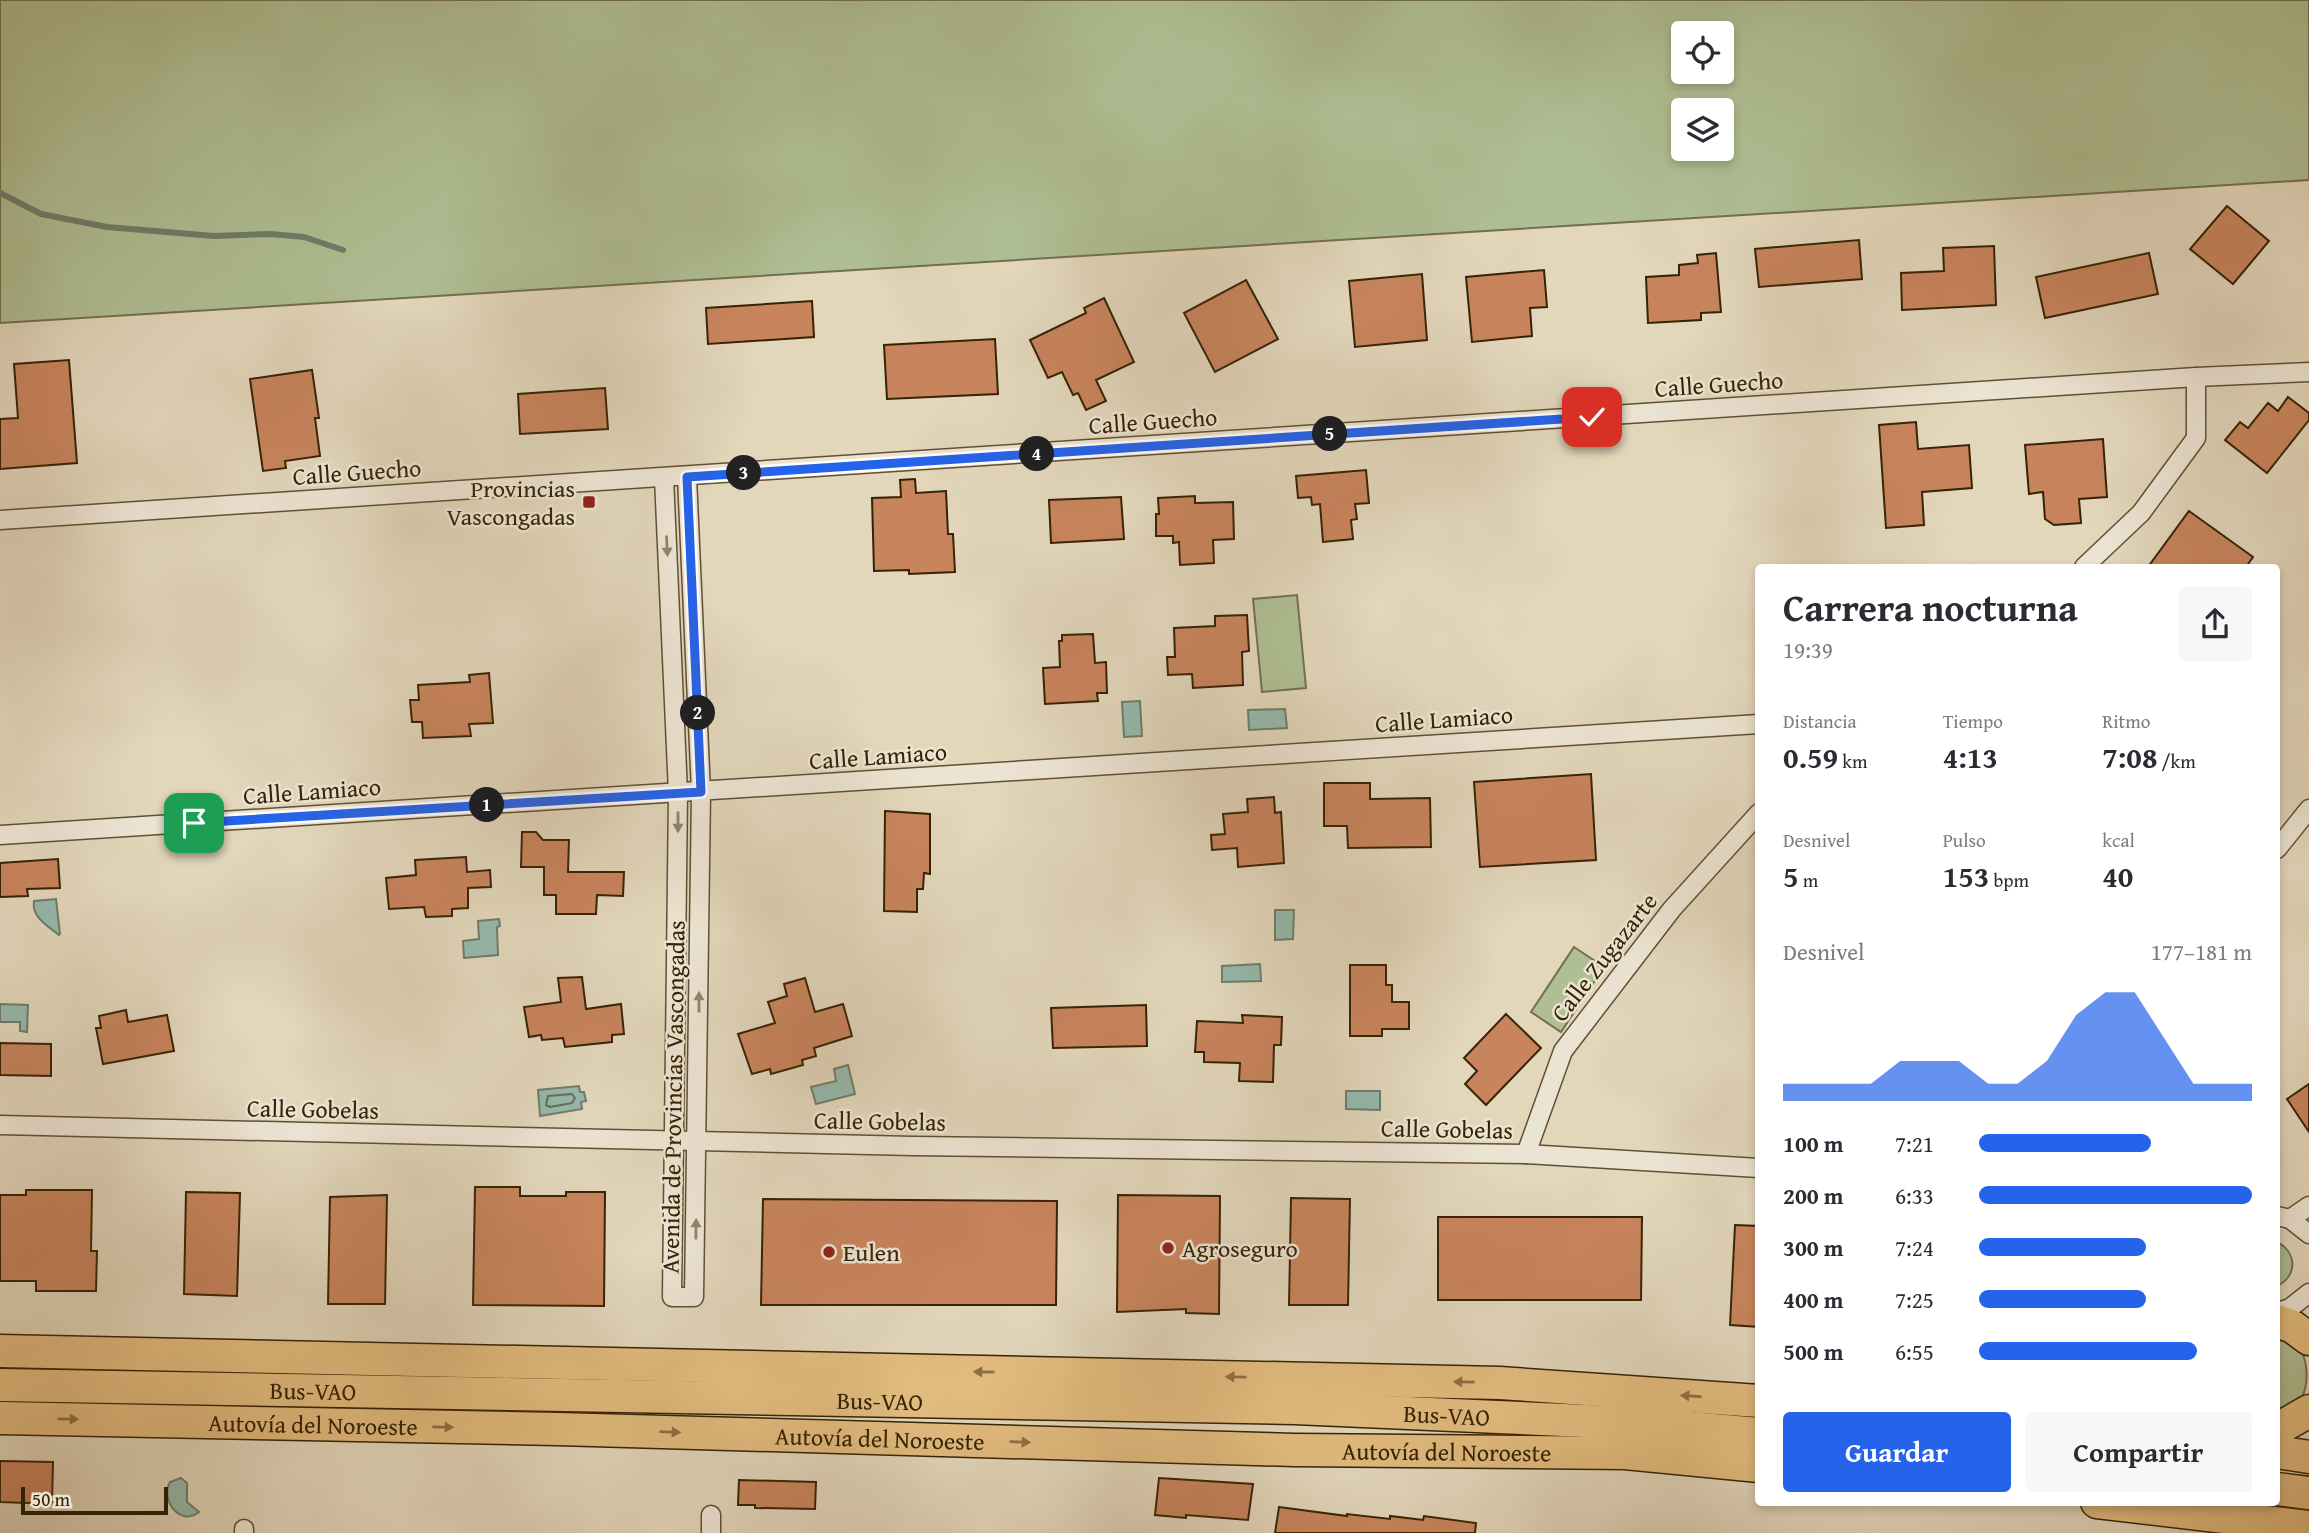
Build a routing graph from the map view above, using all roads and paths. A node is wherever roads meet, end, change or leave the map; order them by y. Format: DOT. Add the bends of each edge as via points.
graph roads {
  1 [pos="2309,372"];
  2 [pos="2196,377"];
  3 [pos="687,477"];
  4 [pos="664,478"];
  5 [pos="0,520"];
  6 [pos="2087,564"];
  7 [pos="1755,724"];
  8 [pos="701,792"];
  9 [pos="678,793"];
  10 [pos="2309,809"];
  11 [pos="1755,817"];
  12 [pos="0,835"];
  13 [pos="2280,845"];
  14 [pos="0,1125"];
  15 [pos="676,1141"];
  16 [pos="698,1142"];
  17 [pos="1526,1154"];
  18 [pos="1755,1168"];
  19 [pos="2309,1206"];
  20 [pos="2283,1218"];
  21 [pos="2309,1233"];
  22 [pos="2292,1310"];
  23 [pos="2309,1339"];
  24 [pos="0,1351"];
  25 [pos="0,1385"];
  26 [pos="1755,1401"];
  27 [pos="2309,1411"];
  28 [pos="0,1418"];
  29 [pos="2280,1427"];
  30 [pos="1755,1434"];
  31 [pos="2280,1452"];
  32 [pos="2309,1457"];
  33 [pos="1755,1466"];
  34 [pos="2280,1489"];
  35 [pos="2309,1493"];
  36 [pos="2131,1506"];
  37 [pos="2309,1527"];
  1 -- 2 [label="street, Calle Guecho"];
  2 -- 3 [label="street, Calle Guecho"];
  2 -- 6 [label="street" via="2196,438 2141,513"];
  3 -- 4 [label="street, Calle Guecho"];
  3 -- 8 [label="street, Avenida de Provincias Vascongadas"];
  4 -- 5 [label="street, Calle Guecho"];
  4 -- 9 [label="street, Avenida de Provincias Vascongadas, one-way"];
  7 -- 8 [label="street, Calle Lamiaco"];
  8 -- 9 [label="street, Calle Lamiaco"];
  16 -- 8 [label="street, Avenida de Provincias Vascongadas, one-way"];
  9 -- 12 [label="street, Calle Lamiaco"];
  9 -- 15 [label="street, Avenida de Provincias Vascongadas, one-way"];
  10 -- 13 [label="street"];
  11 -- 17 [label="street, Calle Zugazarte" via="1672,909 1563,1051"];
  14 -- 15 [label="street, Calle Gobelas"];
  15 -- 16 [label="street, Calle Gobelas"];
  15 -- 16 [label="street, Avenida de Provincias Vascongadas, one-way" via="672,1297 694,1297"];
  16 -- 17 [label="street, Calle Gobelas"];
  17 -- 18 [label="street, Calle Gobelas"];
  19 -- 20 [label="street"];
  20 -- 21 [label="street"];
  22 -- 23 [label="highway" via="2293,1326"];
  26 -- 24 [label="highway, one-way" via="1500,1383"];
  25 -- 30 [label="highway, Bus-VAO" via="1295,1408 1631,1423"];
  27 -- 29 [label="highway"];
  28 -- 33 [label="highway, Autovía del Noroeste, one-way" via="1294,1450 1625,1453"];
  31 -- 32 [label="highway"];
  34 -- 35 [label="highway"];
  36 -- 37 [label="highway"];
}
